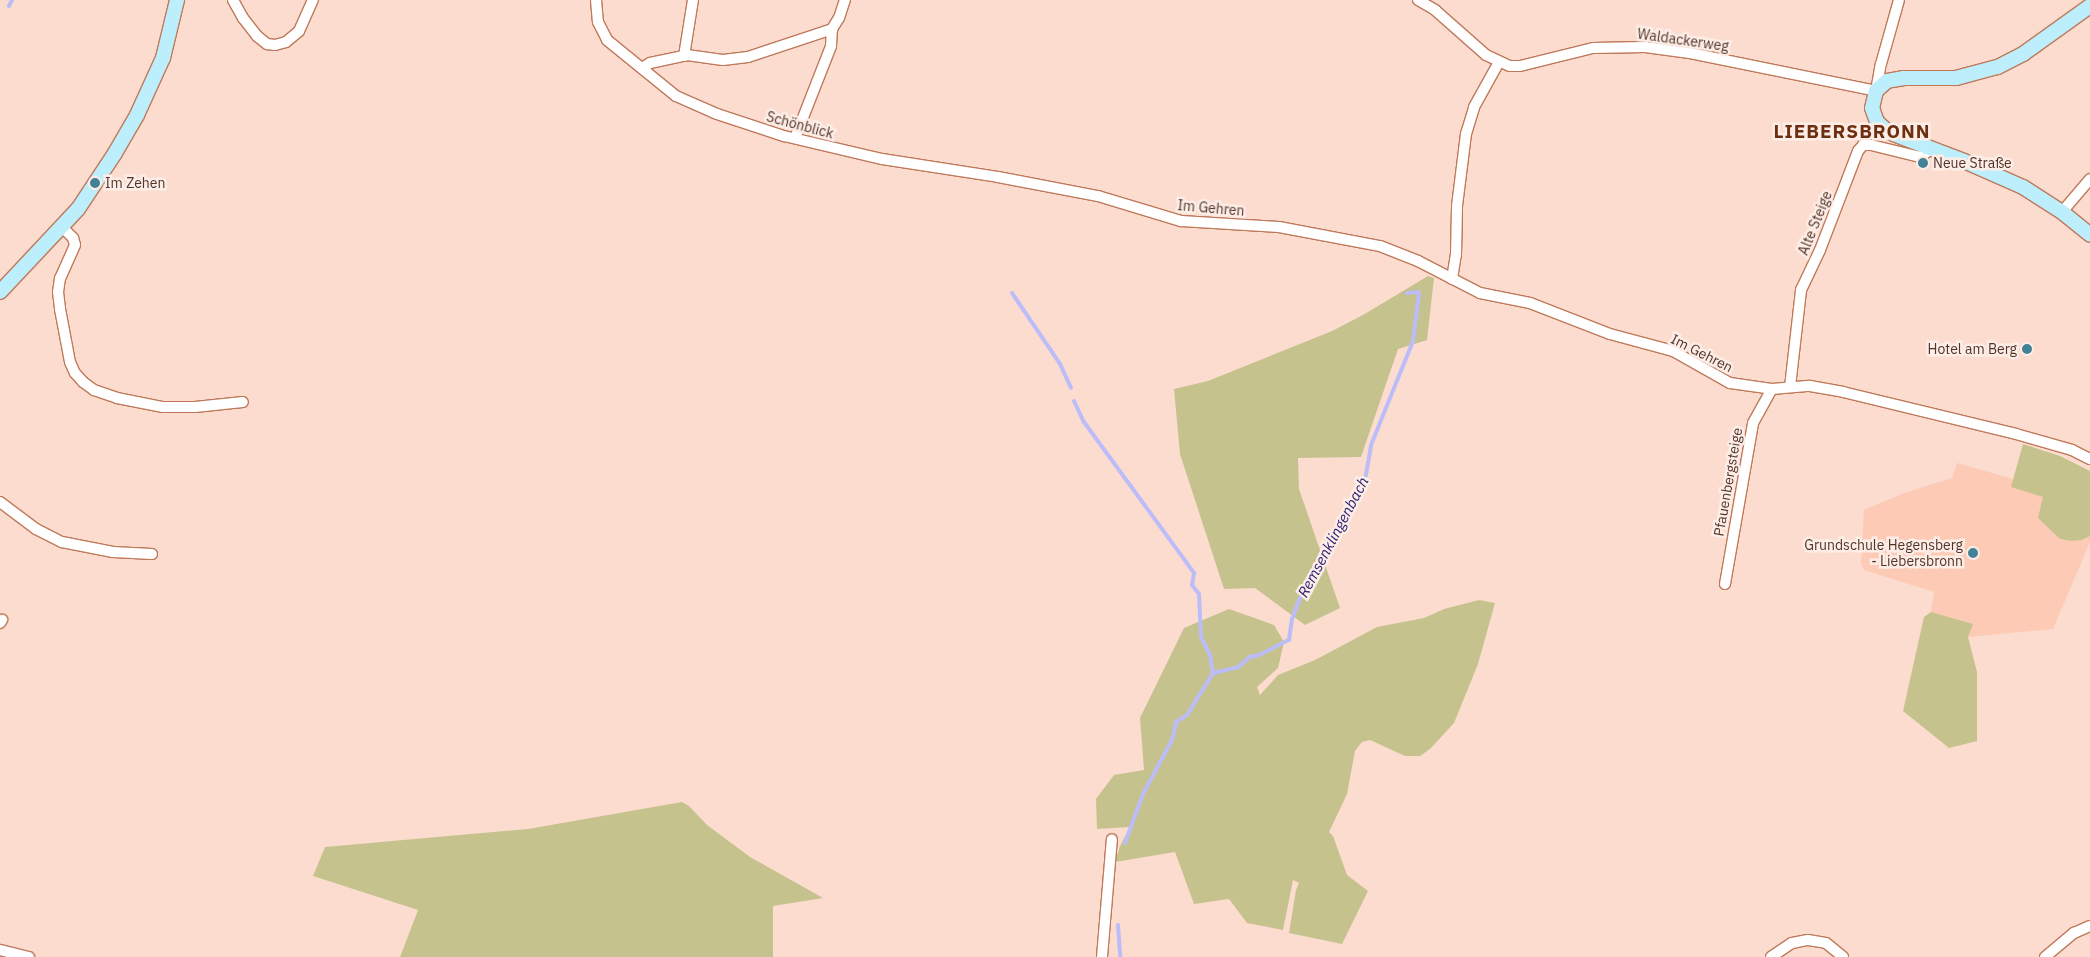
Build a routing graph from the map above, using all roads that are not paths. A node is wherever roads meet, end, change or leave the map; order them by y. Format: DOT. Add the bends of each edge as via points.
graph roads {
  1 [pos="177,0"];
  2 [pos="233,0"];
  3 [pos="313,0"];
  4 [pos="596,0"];
  5 [pos="693,0"];
  6 [pos="844,0"];
  7 [pos="1418,0"];
  8 [pos="1899,0"];
  9 [pos="2090,6"];
  10 [pos="832,30"];
  11 [pos="684,56"];
  12 [pos="1499,62"];
  13 [pos="642,68"];
  14 [pos="1876,91"];
  15 [pos="795,138"];
  16 [pos="1933,148"];
  17 [pos="964,172"];
  18 [pos="2090,179"];
  19 [pos="2062,212"];
  20 [pos="62,227"];
  21 [pos="2090,235"];
  22 [pos="1452,279"];
  23 [pos="0,292"];
  24 [pos="1790,387"];
  25 [pos="1772,389"];
  26 [pos="243,402"];
  27 [pos="2090,459"];
  28 [pos="0,502"];
  29 [pos="152,554"];
  30 [pos="1725,584"];
  31 [pos="1112,839"];
  32 [pos="2090,926"];
  33 [pos="0,950"];
  34 [pos="29,957"];
  35 [pos="1102,957"];
  36 [pos="1772,957"];
  37 [pos="1843,957"];
  38 [pos="2045,957"];
  1 -- 20 [label="street" via="166,51 137,115 85,200"];
  2 -- 3 [label="street" via="257,36 267,44 275,45 286,42 299,31"];
  4 -- 13 [label="street, Schönblick" via="598,22 604,35 614,47"];
  5 -- 11 [label="street"];
  6 -- 10 [label="street"];
  7 -- 12 [label="street, Waldackerweg" via="1435,10 1475,47"];
  8 -- 14 [label="street"];
  9 -- 14 [label="street" via="2023,54 1997,68 1956,78 1891,79"];
  10 -- 11 [label="street" via="748,57 723,60"];
  10 -- 15 [label="street" via="831,46"];
  11 -- 13 [label="street" via="650,63"];
  12 -- 14 [label="street, Waldackerweg" via="1520,66 1593,48 1650,48 1690,53"];
  12 -- 22 [label="street" via="1474,107 1466,134"];
  13 -- 15 [label="street, Schönblick" via="687,102"];
  14 -- 16 [label="street" via="1872,112 1881,127"];
  15 -- 17 [label="street, Schönblick" via="882,159"];
  16 -- 19 [label="street" via="2016,184"];
  16 -- 24 [label="street, Alte Steige" via="1920,157 1870,145 1862,146 1858,151 1801,290"];
  17 -- 22 [label="street, Im Gehren" via="1098,196 1181,221 1279,227 1370,244 1407,256"];
  18 -- 19 [label="street"];
  19 -- 21 [label="street"];
  20 -- 23 [label="street"];
  20 -- 26 [label="street" via="76,245 60,278 60,309 70,362 83,382 94,390 117,398 163,407"];
  22 -- 25 [label="street, Im Gehren" via="1480,293 1530,303 1610,334 1673,351 1726,381"];
  24 -- 25 [label="street, Im Gehren"];
  24 -- 27 [label="street, Im Gehren" via="1810,386 1917,409 2056,446"];
  25 -- 30 [label="street, Pfauenbergsteige" via="1753,423"];
  28 -- 29 [label="street" via="62,542 113,552"];
  31 -- 35 [label="street"];
  32 -- 38 [label="street" via="2074,933"];
  33 -- 34 [label="street"];
  36 -- 37 [label="street" via="1792,943 1808,940 1826,943"];
}
